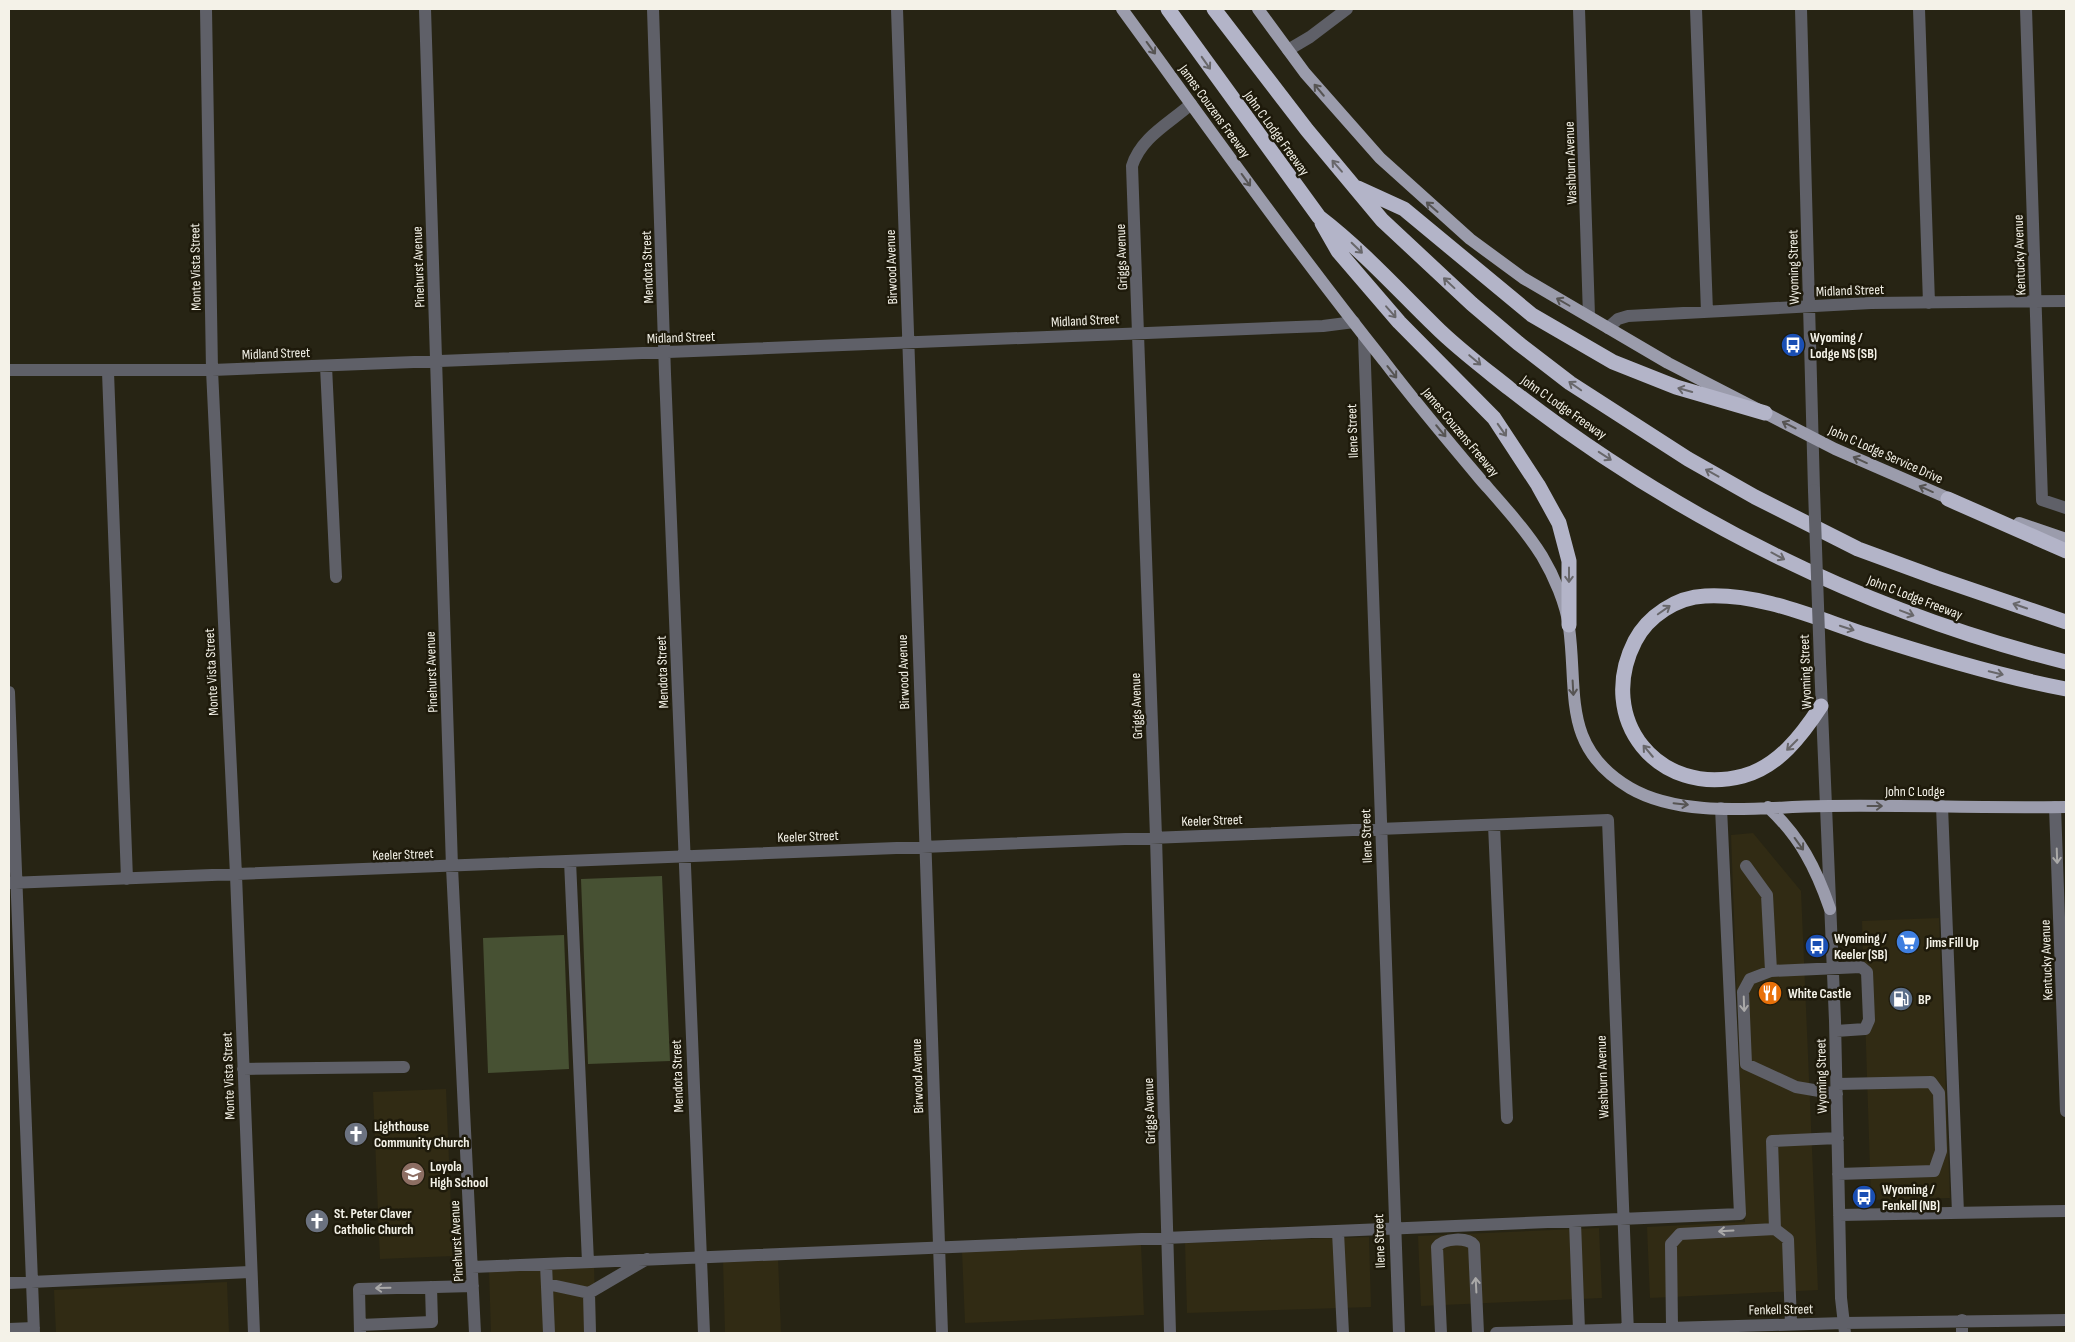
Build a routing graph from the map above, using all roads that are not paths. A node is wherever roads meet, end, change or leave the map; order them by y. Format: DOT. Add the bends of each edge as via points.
graph roads {
  1 [pos="206,9"];
  2 [pos="425,9"];
  3 [pos="653,9"];
  4 [pos="897,9"];
  5 [pos="1122,9"];
  6 [pos="1168,9"];
  7 [pos="1214,9"];
  8 [pos="1258,9"];
  9 [pos="1347,9"];
  10 [pos="1579,9"];
  11 [pos="1696,9"];
  12 [pos="1801,9"];
  13 [pos="1919,9"];
  14 [pos="2026,9"];
  15 [pos="1288,50"];
  16 [pos="1191,104"];
  17 [pos="1355,186"];
  18 [pos="1319,217"];
  19 [pos="2066,301"];
  20 [pos="2036,302"];
  21 [pos="1929,303"];
  22 [pos="1809,306"];
  23 [pos="1707,312"];
  24 [pos="1589,316"];
  25 [pos="1354,322"];
  26 [pos="1608,328"];
  27 [pos="1137,333"];
  28 [pos="1364,337"];
  29 [pos="908,343"];
  30 [pos="664,353"];
  31 [pos="436,362"];
  32 [pos="326,366"];
  33 [pos="9,370"];
  34 [pos="212,370"];
  35 [pos="108,372"];
  36 [pos="1765,413"];
  37 [pos="1813,437"];
  38 [pos="1948,499"];
  39 [pos="2066,508"];
  40 [pos="2066,539"];
  41 [pos="2066,551"];
  42 [pos="336,577"];
  43 [pos="2066,622"];
  44 [pos="1569,625"];
  45 [pos="2066,662"];
  46 [pos="2066,689"];
  47 [pos="9,692"];
  48 [pos="1821,706"];
  49 [pos="1826,806"];
  50 [pos="1942,806"];
  51 [pos="1766,807"];
  52 [pos="2061,807"];
  53 [pos="1721,808"];
  54 [pos="1608,820"];
  55 [pos="1494,825"];
  56 [pos="1381,830"];
  57 [pos="1156,837"];
  58 [pos="924,847"];
  59 [pos="684,856"];
  60 [pos="570,861"];
  61 [pos="1746,866"];
  62 [pos="452,867"];
  63 [pos="236,875"];
  64 [pos="127,879"];
  65 [pos="13,883"];
  66 [pos="1830,909"];
  67 [pos="1833,970"];
  68 [pos="1771,971"];
  69 [pos="1836,1031"];
  70 [pos="404,1067"];
  71 [pos="243,1069"];
  72 [pos="1837,1089"];
  73 [pos="2066,1111"];
  74 [pos="1507,1118"];
  75 [pos="1838,1138"];
  76 [pos="1838,1174"];
  77 [pos="2066,1211"];
  78 [pos="1958,1213"];
  79 [pos="1839,1215"];
  80 [pos="1622,1220"];
  81 [pos="1575,1222"];
  82 [pos="1775,1229"];
  83 [pos="1394,1230"];
  84 [pos="1338,1232"];
  85 [pos="1168,1239"];
  86 [pos="938,1248"];
  87 [pos="699,1256"];
  88 [pos="649,1258"];
  89 [pos="588,1262"];
  90 [pos="546,1264"];
  91 [pos="472,1267"];
  92 [pos="250,1272"];
  93 [pos="33,1282"];
  94 [pos="9,1283"];
  95 [pos="547,1284"];
  96 [pos="473,1286"];
  97 [pos="431,1287"];
  98 [pos="589,1293"];
  99 [pos="1962,1320"];
  100 [pos="2066,1320"];
  101 [pos="1796,1327"];
  102 [pos="1844,1328"];
  103 [pos="1905,1328"];
  104 [pos="9,1329"];
  105 [pos="360,1329"];
  106 [pos="1677,1329"];
  107 [pos="1732,1329"];
  108 [pos="1579,1330"];
  109 [pos="1713,1330"];
  110 [pos="34,1331"];
  111 [pos="1628,1331"];
  112 [pos="254,1333"];
  113 [pos="475,1333"];
  114 [pos="549,1333"];
  115 [pos="590,1333"];
  116 [pos="704,1333"];
  117 [pos="942,1333"];
  118 [pos="1170,1333"];
  119 [pos="1343,1333"];
  120 [pos="1398,1333"];
  121 [pos="1441,1333"];
  122 [pos="1478,1333"];
  123 [pos="1496,1333"];
  124 [pos="1962,1333"];
  1 -- 34 [label="street, Monte Vista Street"];
  2 -- 31 [label="street, Pinehurst Avenue"];
  3 -- 30 [label="street, Mendota Street"];
  4 -- 29 [label="street, Birwood Avenue"];
  5 -- 16 [label="main road, James Couzens Freeway, one-way"];
  6 -- 18 [label="highway, John C Lodge Freeway, one-way"];
  17 -- 7 [label="highway, John C Lodge Freeway, one-way" via="1306,130"];
  8 -- 15 [label="main road"];
  9 -- 15 [label="street"];
  10 -- 24 [label="street, Washburn Avenue"];
  11 -- 23 [label="street"];
  12 -- 22 [label="street, Wyoming Street"];
  13 -- 21 [label="street"];
  14 -- 20 [label="street, Kentucky Avenue"];
  24 -- 15 [label="main road, one-way" via="1523,278 1414,192 1337,111"];
  16 -- 25 [label="main road, James Couzens Freeway, one-way"];
  16 -- 27 [label="street, Griggs Avenue" via="1144,142 1132,166"];
  36 -- 17 [label="highway, one-way" via="1676,387 1613,362 1532,315 1404,209"];
  43 -- 17 [label="highway, John C Lodge Freeway, one-way" via="1858,549 1688,459 1618,416 1518,343 1382,220"];
  18 -- 44 [label="highway, one-way" via="1338,251 1399,322 1494,418 1538,485 1559,523 1569,560"];
  18 -- 45 [label="highway, John C Lodge Freeway, one-way" via="1353,243 1437,328 1510,389 1572,435 1687,507 1802,568 1862,595 1944,627"];
  19 -- 20 [label="street, Midland Street"];
  20 -- 21 [label="street, Midland Street"];
  20 -- 39 [label="street, Kentucky Avenue" via="2042,500"];
  21 -- 22 [label="street, Midland Street"];
  22 -- 23 [label="street, Midland Street"];
  22 -- 37 [label="street, Wyoming Street"];
  23 -- 26 [label="street, Midland Street" via="1628,316"];
  24 -- 26 [label="main road"];
  25 -- 27 [label="street, Midland Street"];
  25 -- 28 [label="main road, James Couzens Freeway"];
  26 -- 36 [label="main road"];
  27 -- 29 [label="street, Midland Street"];
  27 -- 57 [label="street, Griggs Avenue"];
  28 -- 44 [label="main road, James Couzens Freeway, one-way" via="1542,556"];
  28 -- 56 [label="street, Ilene Street"];
  29 -- 30 [label="street, Midland Street"];
  29 -- 58 [label="street, Birwood Avenue"];
  30 -- 31 [label="street, Midland Street"];
  30 -- 59 [label="street, Mendota Street"];
  31 -- 32 [label="street, Midland Street"];
  31 -- 62 [label="street, Pinehurst Avenue"];
  32 -- 34 [label="street, Midland Street"];
  32 -- 42 [label="street"];
  33 -- 35 [label="street, Midland Street"];
  34 -- 35 [label="street, Midland Street"];
  34 -- 63 [label="street, Monte Vista Street"];
  35 -- 64 [label="street"];
  37 -- 36 [label="main road, one-way"];
  38 -- 37 [label="main road, John C Lodge Service Drive, one-way"];
  37 -- 48 [label="street, Wyoming Street, bridge"];
  38 -- 40 [label="main road, John C Lodge Service Drive"];
  38 -- 41 [label="highway"];
  44 -- 53 [label="main road, James Couzens Freeway, one-way" via="1577,720 1584,738 1601,763 1628,786 1660,801"];
  48 -- 46 [label="highway, one-way" via="1793,744 1763,767 1744,776 1703,779 1679,774 1661,765 1647,751 1625,716 1621,692 1635,641 1646,625 1665,608 1703,596 1731,596 1767,602 1948,661"];
  47 -- 65 [label="street"];
  48 -- 49 [label="street, Wyoming Street"];
  49 -- 50 [label="main road, John C Lodge, one-way"];
  49 -- 51 [label="main road, John C Lodge"];
  49 -- 66 [label="street, Wyoming Street"];
  50 -- 52 [label="main road, John C Lodge"];
  50 -- 78 [label="street"];
  51 -- 53 [label="main road, James Couzens Freeway"];
  51 -- 66 [label="main road, one-way" via="1784,822 1814,864"];
  52 -- 73 [label="street, Kentucky Avenue, one-way"];
  53 -- 80 [label="street" via="1740,1214"];
  54 -- 55 [label="street, Keeler Street"];
  54 -- 80 [label="street, Washburn Avenue"];
  55 -- 56 [label="street, Keeler Street"];
  55 -- 74 [label="street"];
  56 -- 57 [label="street, Keeler Street"];
  56 -- 83 [label="street, Ilene Street"];
  57 -- 58 [label="street, Keeler Street"];
  57 -- 85 [label="street, Griggs Avenue"];
  58 -- 59 [label="street, Keeler Street"];
  58 -- 86 [label="street, Birwood Avenue"];
  59 -- 60 [label="street, Keeler Street"];
  59 -- 87 [label="street, Mendota Street"];
  60 -- 62 [label="street, Keeler Street"];
  60 -- 89 [label="street"];
  61 -- 68 [label="street" via="1767,895"];
  62 -- 63 [label="street, Keeler Street"];
  62 -- 91 [label="street, Pinehurst Avenue"];
  63 -- 64 [label="street, Keeler Street"];
  63 -- 71 [label="street, Monte Vista Street"];
  64 -- 65 [label="street, Keeler Street"];
  65 -- 93 [label="street"];
  66 -- 67 [label="street, Wyoming Street"];
  67 -- 68 [label="street"];
  67 -- 69 [label="street, Wyoming Street"];
  67 -- 69 [label="street" via="1861,967 1867,972 1869,1020 1865,1029"];
  68 -- 72 [label="street, one-way" via="1750,979 1744,992 1746,1064 1796,1087"];
  69 -- 72 [label="street, Wyoming Street"];
  70 -- 71 [label="street"];
  71 -- 92 [label="street, Monte Vista Street"];
  72 -- 75 [label="street, Wyoming Street"];
  72 -- 76 [label="street" via="1930,1082 1939,1093 1941,1152 1934,1171"];
  75 -- 76 [label="street, Wyoming Street"];
  75 -- 82 [label="street" via="1772,1141"];
  76 -- 79 [label="street, Wyoming Street"];
  77 -- 78 [label="street"];
  78 -- 79 [label="street"];
  79 -- 102 [label="street, Wyoming Street"];
  80 -- 81 [label="street"];
  80 -- 111 [label="street, Washburn Avenue"];
  81 -- 83 [label="street"];
  81 -- 108 [label="street"];
  82 -- 101 [label="street" via="1788,1239"];
  82 -- 106 [label="street, one-way" via="1680,1234 1670,1244"];
  83 -- 84 [label="street"];
  83 -- 120 [label="street, Ilene Street"];
  84 -- 85 [label="street"];
  84 -- 119 [label="street"];
  85 -- 86 [label="street"];
  85 -- 118 [label="street, Griggs Avenue"];
  86 -- 87 [label="street"];
  86 -- 117 [label="street, Birwood Avenue"];
  87 -- 88 [label="street"];
  87 -- 116 [label="street, Mendota Street"];
  88 -- 89 [label="street"];
  88 -- 98 [label="street"];
  89 -- 90 [label="street"];
  90 -- 91 [label="street"];
  90 -- 95 [label="street"];
  91 -- 96 [label="street, Pinehurst Avenue"];
  92 -- 93 [label="street"];
  92 -- 112 [label="street, Monte Vista Street"];
  93 -- 94 [label="street"];
  93 -- 110 [label="street"];
  95 -- 98 [label="street"];
  95 -- 114 [label="street"];
  96 -- 97 [label="street"];
  96 -- 113 [label="street, Pinehurst Avenue"];
  97 -- 105 [label="street" via="432,1322"];
  97 -- 105 [label="street, one-way" via="359,1289"];
  98 -- 115 [label="street"];
  99 -- 100 [label="street, Fenkell Street"];
  99 -- 103 [label="street, Fenkell Street"];
  99 -- 124 [label="street"];
  101 -- 102 [label="street, Fenkell Street"];
  101 -- 107 [label="street, Fenkell Street"];
  102 -- 103 [label="street, Fenkell Street"];
  104 -- 110 [label="street"];
  106 -- 109 [label="street, Fenkell Street"];
  106 -- 111 [label="street, Fenkell Street"];
  107 -- 109 [label="street, Fenkell Street"];
  108 -- 111 [label="street, Fenkell Street"];
  108 -- 123 [label="street, Fenkell Street"];
  122 -- 121 [label="street, one-way" via="1474,1245 1468,1240 1444,1241 1437,1247"];
}
